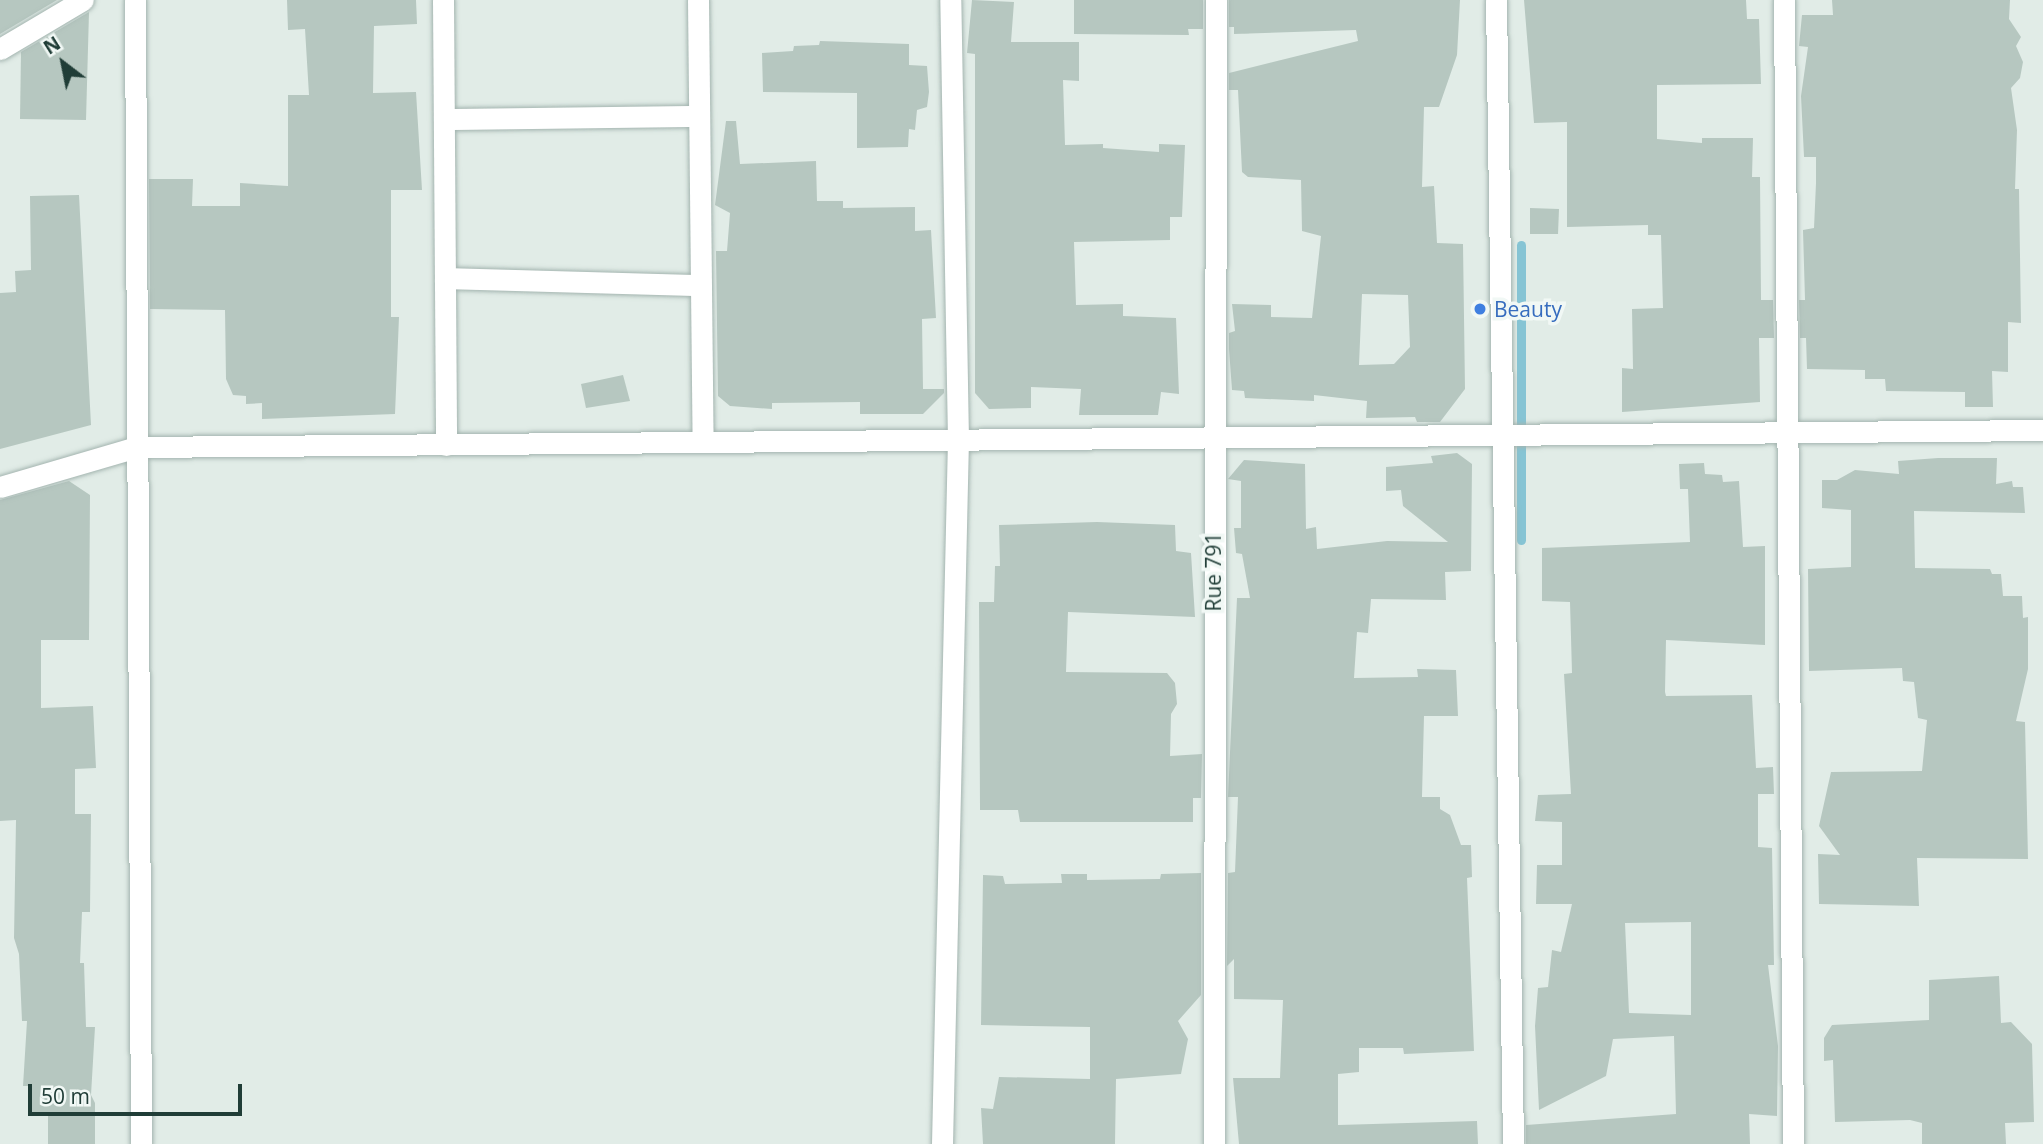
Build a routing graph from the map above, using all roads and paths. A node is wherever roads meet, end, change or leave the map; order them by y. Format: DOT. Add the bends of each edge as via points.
graph roads {
  1 [pos="83,0"];
  2 [pos="135,0"];
  3 [pos="443,0"];
  4 [pos="698,0"];
  5 [pos="950,0"];
  6 [pos="1216,0"];
  7 [pos="1496,0"];
  8 [pos="1784,0"];
  9 [pos="0,49"];
  10 [pos="699,116"];
  11 [pos="444,119"];
  12 [pos="445,278"];
  13 [pos="701,285"];
  14 [pos="2043,430"];
  15 [pos="1787,432"];
  16 [pos="1502,435"];
  17 [pos="1212,438"];
  18 [pos="958,440"];
  19 [pos="703,442"];
  20 [pos="446,445"];
  21 [pos="138,447"];
  22 [pos="0,487"];
  23 [pos="141,1144"];
  24 [pos="942,1144"];
  25 [pos="1214,1144"];
  26 [pos="1513,1144"];
  27 [pos="1793,1144"];
  1 -- 9 [label="street"];
  2 -- 21 [label="street"];
  3 -- 11 [label="street"];
  4 -- 10 [label="street"];
  5 -- 18 [label="street"];
  6 -- 17 [label="street, Rue 791"];
  7 -- 16 [label="street"];
  8 -- 15 [label="street"];
  10 -- 11 [label="street"];
  10 -- 13 [label="street"];
  11 -- 12 [label="street"];
  12 -- 13 [label="street"];
  12 -- 20 [label="street"];
  13 -- 19 [label="street"];
  14 -- 15 [label="street"];
  15 -- 16 [label="street"];
  15 -- 27 [label="street"];
  16 -- 17 [label="street"];
  16 -- 26 [label="street"];
  17 -- 18 [label="street"];
  17 -- 25 [label="street, Rue 791"];
  18 -- 19 [label="street"];
  18 -- 24 [label="street"];
  19 -- 20 [label="street"];
  20 -- 21 [label="street"];
  21 -- 22 [label="street"];
  21 -- 23 [label="street"];
}
